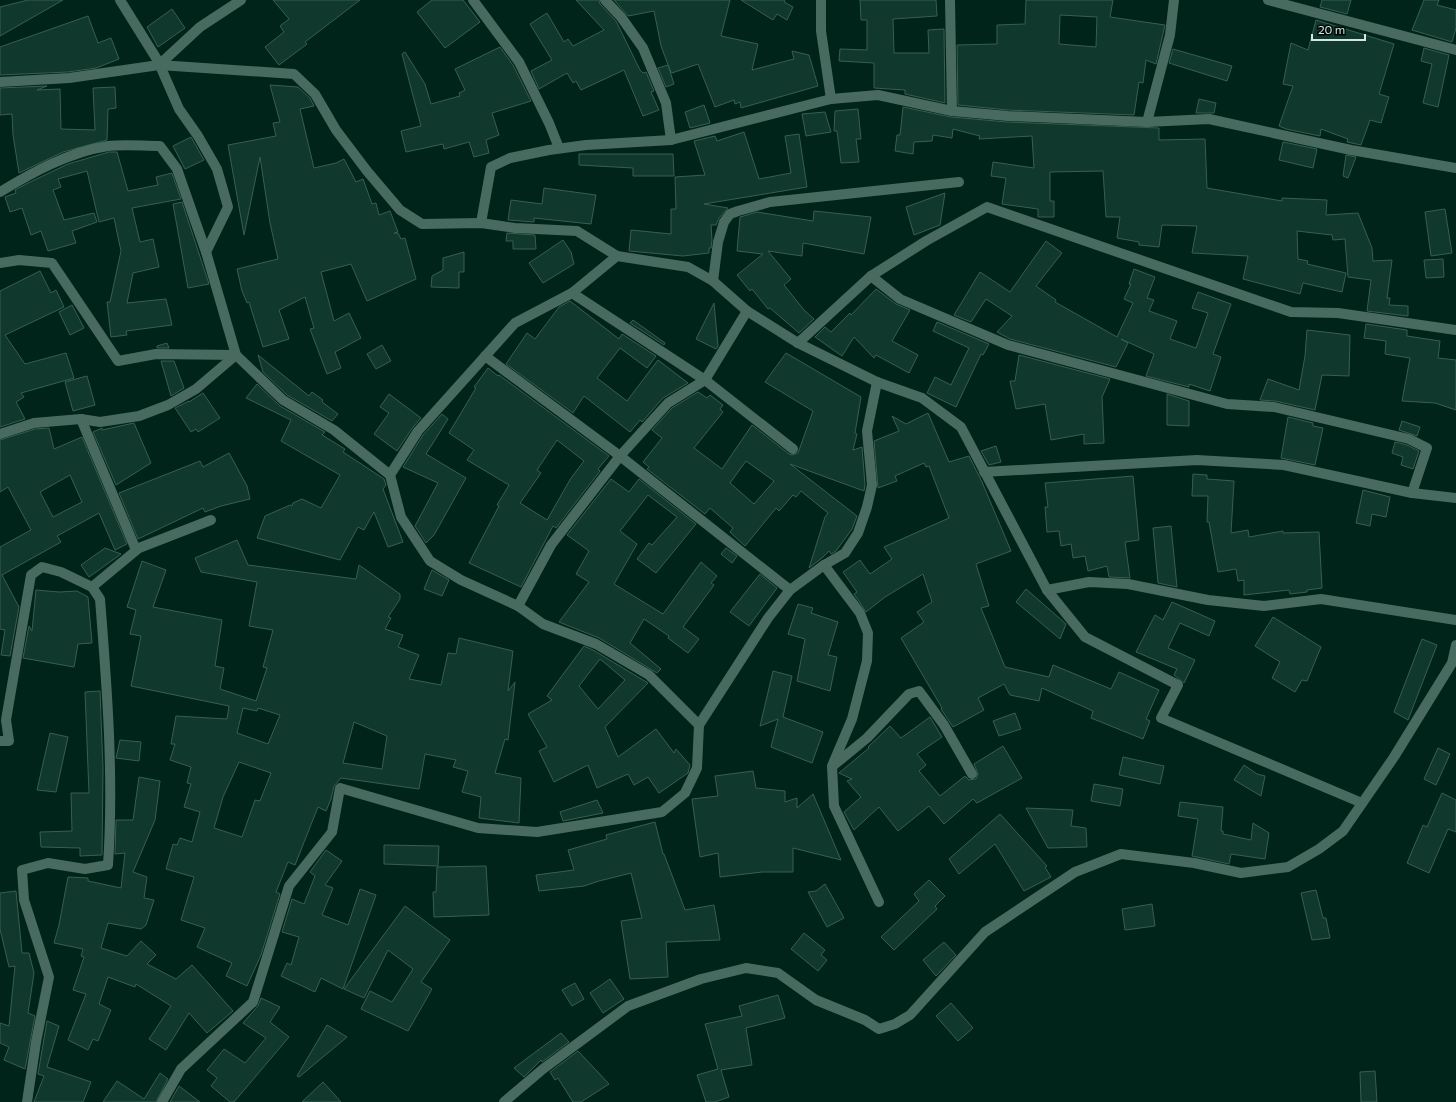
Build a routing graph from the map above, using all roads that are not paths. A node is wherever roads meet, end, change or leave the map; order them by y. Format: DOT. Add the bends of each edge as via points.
graph roads {
  1 [pos="120,0"];
  2 [pos="241,0"];
  3 [pos="474,0"];
  4 [pos="605,0"];
  5 [pos="821,0"];
  6 [pos="950,0"];
  7 [pos="1174,0"];
  8 [pos="1268,0"];
  9 [pos="1456,50"];
  10 [pos="159,65"];
  11 [pos="0,82"];
  12 [pos="831,99"];
  13 [pos="952,111"];
  14 [pos="1147,122"];
  15 [pos="671,140"];
  16 [pos="559,148"];
  17 [pos="1456,168"];
  18 [pos="959,182"];
  19 [pos="0,192"];
  20 [pos="481,223"];
  21 [pos="206,252"];
  22 [pos="617,256"];
  23 [pos="0,263"];
  24 [pos="871,276"];
  25 [pos="713,281"];
  26 [pos="572,293"];
  27 [pos="747,311"];
  28 [pos="1456,330"];
  29 [pos="798,343"];
  30 [pos="236,355"];
  31 [pos="484,356"];
  32 [pos="705,380"];
  33 [pos="877,382"];
  34 [pos="81,419"];
  35 [pos="0,434"];
  36 [pos="793,449"];
  37 [pos="620,456"];
  38 [pos="984,472"];
  39 [pos="390,475"];
  40 [pos="1412,493"];
  41 [pos="1456,498"];
  42 [pos="211,520"];
  43 [pos="136,550"];
  44 [pos="824,565"];
  45 [pos="92,587"];
  46 [pos="790,590"];
  47 [pos="1047,590"];
  48 [pos="518,606"];
  49 [pos="1456,620"];
  50 [pos="1456,645"];
  51 [pos="3,719"];
  52 [pos="699,725"];
  53 [pos="0,741"];
  54 [pos="832,766"];
  55 [pos="972,774"];
  56 [pos="1362,803"];
  57 [pos="879,902"];
  58 [pos="27,1102"];
  59 [pos="162,1102"];
  60 [pos="504,1102"];
  1 -- 10 [label="street"];
  2 -- 10 [label="street" via="200,27"];
  3 -- 16 [label="street" via="519,62"];
  4 -- 15 [label="street" via="643,48 666,103"];
  5 -- 12 [label="street" via="821,31"];
  6 -- 13 [label="street"];
  7 -- 14 [label="street" via="1170,34"];
  8 -- 9 [label="street"];
  10 -- 11 [label="street" via="68,78"];
  10 -- 20 [label="street" via="294,74 315,94 336,130 400,210 422,224"];
  10 -- 21 [label="street" via="179,109 217,169 228,207"];
  12 -- 13 [label="street" via="878,95"];
  12 -- 15 [label="street"];
  13 -- 14 [label="street"];
  14 -- 17 [label="street" via="1209,119 1350,150"];
  15 -- 16 [label="street" via="586,144"];
  16 -- 20 [label="street" via="510,158 491,167"];
  18 -- 25 [label="street" via="770,202 730,214 724,222 718,242"];
  19 -- 21 [label="street" via="64,158 108,146 160,146 177,168"];
  20 -- 22 [label="street" via="515,228 578,231"];
  21 -- 30 [label="street"];
  22 -- 25 [label="street" via="688,267"];
  22 -- 26 [label="street"];
  23 -- 30 [label="street" via="19,260 52,262 118,361 156,354"];
  24 -- 28 [label="street" via="987,207 1291,312 1338,313"];
  24 -- 29 [label="street"];
  24 -- 40 [label="street" via="900,299 1008,345 1227,404 1274,407 1409,440 1426,448"];
  25 -- 27 [label="street"];
  26 -- 31 [label="street" via="515,323"];
  26 -- 32 [label="street"];
  27 -- 29 [label="street"];
  27 -- 32 [label="street"];
  29 -- 33 [label="street"];
  30 -- 34 [label="street" via="196,389 168,405 139,416 100,422"];
  30 -- 39 [label="street" via="283,400 334,430"];
  31 -- 37 [label="street"];
  31 -- 39 [label="street" via="418,431"];
  32 -- 36 [label="street"];
  32 -- 37 [label="street" via="668,404"];
  33 -- 38 [label="street" via="922,398 961,427"];
  33 -- 44 [label="street" via="867,431 872,485 867,507 858,533 845,553"];
  34 -- 35 [label="street" via="34,423"];
  34 -- 43 [label="street"];
  37 -- 46 [label="street"];
  37 -- 48 [label="street" via="551,545"];
  38 -- 40 [label="street" via="1197,460 1284,465"];
  38 -- 47 [label="street"];
  39 -- 48 [label="street" via="401,517 430,561 461,580"];
  40 -- 41 [label="street"];
  42 -- 43 [label="street"];
  43 -- 45 [label="street"];
  44 -- 46 [label="street"];
  44 -- 54 [label="street" via="860,613 868,633 867,661 852,719"];
  45 -- 51 [label="street" via="61,572 42,567 30,576"];
  45 -- 58 [label="street" via="100,599 108,698 108,865 85,869 48,863 22,870 24,900 49,977"];
  46 -- 52 [label="street" via="768,618"];
  47 -- 49 [label="street" via="1089,582 1128,584 1208,600 1264,606 1321,599"];
  47 -- 56 [label="street" via="1085,636 1178,685 1161,718"];
  48 -- 52 [label="street" via="543,624 596,644 648,674"];
  50 -- 56 [label="street" via="1452,663 1394,757"];
  51 -- 53 [label="street" via="9,741"];
  52 -- 59 [label="street" via="697,768 685,793 662,812 628,818 537,832 478,828 340,788 332,832 289,886 253,1002 181,1069"];
  54 -- 55 [label="street" via="867,738 909,694 919,691 944,725"];
  54 -- 57 [label="street" via="834,806"];
  56 -- 60 [label="street" via="1343,831 1319,849 1288,866 1241,873 1194,863 1121,854 1075,872 984,932 910,1015 895,1024 879,1029 865,1020 816,1000 778,973 746,968 701,979 628,1006 543,1069"];
}
